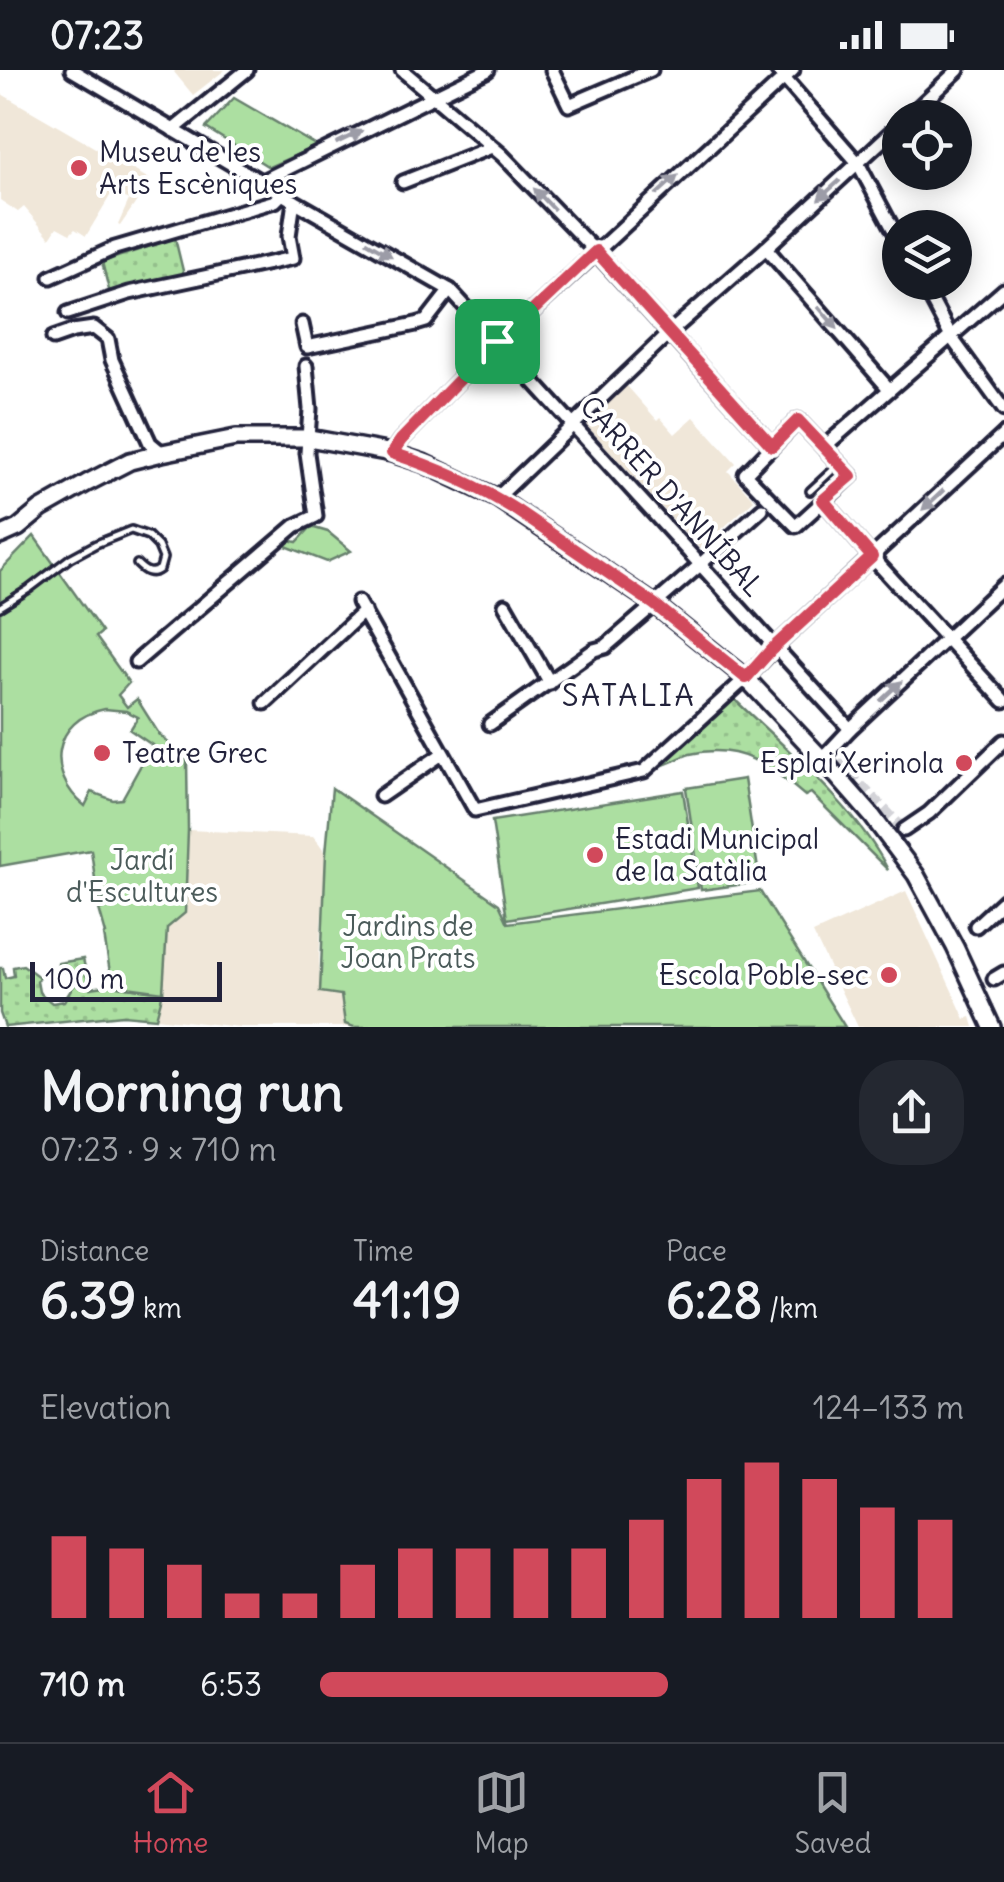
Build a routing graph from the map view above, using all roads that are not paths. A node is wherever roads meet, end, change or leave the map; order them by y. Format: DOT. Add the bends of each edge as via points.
graph roads {
  1 [pos="72,70"];
  2 [pos="247,70"];
  3 [pos="402,70"];
  4 [pos="488,70"];
  5 [pos="552,70"];
  6 [pos="651,70"];
  7 [pos="958,70"];
  8 [pos="784,73"];
  9 [pos="434,96"];
  10 [pos="926,100"];
  11 [pos="173,130"];
  12 [pos="882,141"];
  13 [pos="492,147"];
  14 [pos="858,163"];
  15 [pos="262,181"];
  16 [pos="403,182"];
  17 [pos="282,194"];
  18 [pos="294,201"];
  19 [pos="883,210"];
  20 [pos="766,248"];
  21 [pos="596,251"];
  22 [pos="51,277"];
  23 [pos="450,290"];
  24 [pos="1004,290"];
  25 [pos="931,300"];
  26 [pos="68,313"];
  27 [pos="302,324"];
  28 [pos="668,333"];
  29 [pos="951,337"];
  30 [pos="52,338"];
  31 [pos="497,341"];
  32 [pos="306,366"];
  33 [pos="889,389"];
  34 [pos="1004,410"];
  35 [pos="573,425"];
  36 [pos="1004,434"];
  37 [pos="309,438"];
  38 [pos="772,446"];
  39 [pos="824,447"];
  40 [pos="162,452"];
  41 [pos="392,453"];
  42 [pos="839,464"];
  43 [pos="810,491"];
  44 [pos="497,498"];
  45 [pos="823,500"];
  46 [pos="766,505"];
  47 [pos="0,536"];
  48 [pos="872,557"];
  49 [pos="703,563"];
  50 [pos="137,564"];
  51 [pos="1004,585"];
  52 [pos="654,604"];
  53 [pos="505,605"];
  54 [pos="0,607"];
  55 [pos="946,638"];
  56 [pos="775,647"];
  57 [pos="136,662"];
  58 [pos="746,678"];
  59 [pos="550,683"];
  60 [pos="1004,700"];
  61 [pos="265,704"];
  62 [pos="490,724"];
  63 [pos="850,729"];
  64 [pos="1004,741"];
  65 [pos="442,754"];
  66 [pos="829,762"];
  67 [pos="381,796"];
  68 [pos="904,830"];
  69 [pos="1004,900"];
  70 [pos="976,926"];
  71 [pos="992,1027"];
  1 -- 11 [label="street, CARRER D'ANNÍBAL"];
  2 -- 11 [label="street"];
  3 -- 9 [label="street"];
  4 -- 9 [label="street"];
  5 -- 6 [label="street" via="569,105"];
  7 -- 10 [label="street"];
  8 -- 14 [label="street"];
  21 -- 8 [label="street, one-way"];
  9 -- 13 [label="street"];
  15 -- 9 [label="street, one-way"];
  11 -- 15 [label="street, CARRER D'ANNÍBAL"];
  12 -- 14 [label="street"];
  13 -- 16 [label="street"];
  21 -- 13 [label="street, one-way"];
  14 -- 19 [label="street"];
  14 -- 20 [label="street, one-way"];
  15 -- 17 [label="street, CARRER D'ANNÍBAL"];
  17 -- 18 [label="street, CARRER D'ANNÍBAL"];
  17 -- 22 [label="street" via="115,248"];
  18 -- 23 [label="street, CARRER D'ANNÍBAL, one-way"];
  18 -- 26 [label="street" via="293,258"];
  20 -- 28 [label="street"];
  20 -- 33 [label="street, one-way"];
  21 -- 28 [label="street"];
  21 -- 31 [label="street"];
  23 -- 27 [label="street" via="426,321 307,347"];
  23 -- 31 [label="street, CARRER D'ANNÍBAL"];
  24 -- 29 [label="street"];
  25 -- 29 [label="street"];
  28 -- 35 [label="street"];
  28 -- 38 [label="street"];
  29 -- 33 [label="street"];
  29 -- 34 [label="street"];
  30 -- 40 [label="street" via="94,328 108,339 150,443"];
  31 -- 35 [label="street, CARRER D'ANNÍBAL"];
  31 -- 41 [label="street"];
  32 -- 37 [label="street"];
  33 -- 39 [label="street"];
  35 -- 44 [label="street"];
  35 -- 49 [label="street, CARRER D'ANNÍBAL"];
  36 -- 48 [label="street, one-way"];
  37 -- 40 [label="street" via="236,438"];
  37 -- 41 [label="street"];
  37 -- 57 [label="street" via="316,516 295,526"];
  38 -- 39 [label="street" via="798,420"];
  38 -- 46 [label="street" via="745,474"];
  39 -- 42 [label="street"];
  40 -- 47 [label="street" via="87,482"];
  41 -- 44 [label="street"];
  42 -- 43 [label="lane"];
  42 -- 45 [label="street" via="851,476"];
  44 -- 52 [label="street"];
  45 -- 46 [label="street" via="796,526"];
  45 -- 48 [label="street"];
  46 -- 49 [label="street"];
  48 -- 55 [label="street"];
  48 -- 56 [label="street"];
  49 -- 52 [label="street"];
  49 -- 56 [label="street, CARRER D'ANNÍBAL"];
  50 -- 54 [label="lane" via="156,572 163,558 148,536 131,530 70,558"];
  51 -- 55 [label="street"];
  52 -- 58 [label="street"];
  52 -- 59 [label="street" via="605,648"];
  53 -- 59 [label="street"];
  55 -- 60 [label="street"];
  63 -- 55 [label="street, one-way"];
  56 -- 58 [label="street"];
  56 -- 63 [label="street, CARRER D'ANNÍBAL"];
  58 -- 65 [label="street" via="644,771 475,810"];
  58 -- 66 [label="street"];
  59 -- 62 [label="street"];
  61 -- 65 [label="street" via="361,606"];
  63 -- 66 [label="street"];
  64 -- 68 [label="street"];
  65 -- 67 [label="street"];
  66 -- 71 [label="street" via="916,875"];
  69 -- 70 [label="street"];
}
